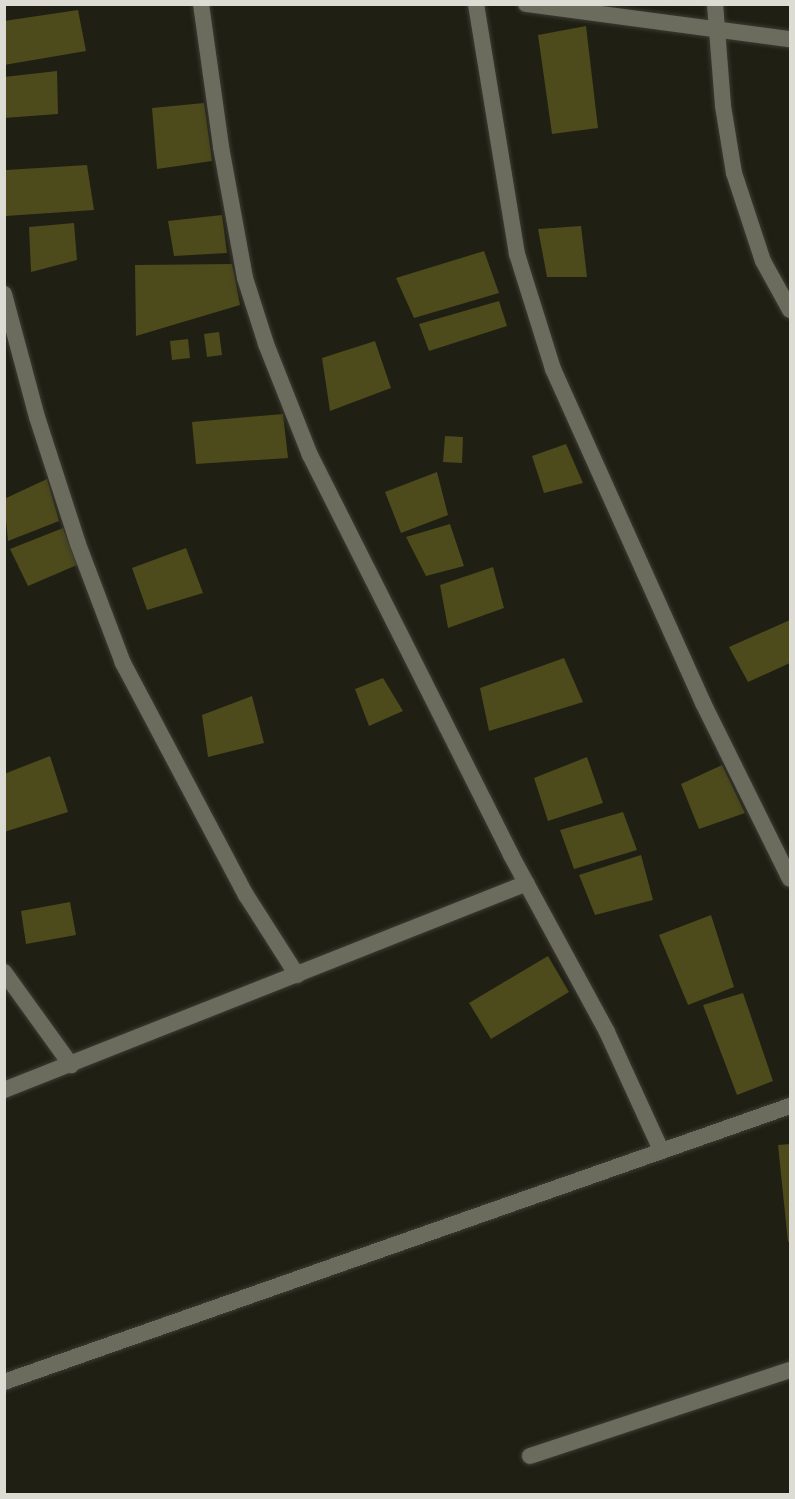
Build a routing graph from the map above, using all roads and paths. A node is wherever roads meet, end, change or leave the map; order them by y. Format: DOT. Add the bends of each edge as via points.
graph roads {
  1 [pos="201,4"];
  2 [pos="476,4"];
  3 [pos="526,4"];
  4 [pos="715,4"];
  5 [pos="715,28"];
  6 [pos="790,39"];
  7 [pos="4,294"];
  8 [pos="790,310"];
  9 [pos="790,879"];
  10 [pos="527,884"];
  11 [pos="4,972"];
  12 [pos="297,975"];
  13 [pos="71,1065"];
  14 [pos="4,1090"];
  15 [pos="790,1106"];
  16 [pos="661,1150"];
  17 [pos="790,1370"];
  18 [pos="4,1382"];
  19 [pos="530,1456"];
  1 -- 10 [label="street" via="245,278 266,344 310,455"];
  2 -- 9 [label="street" via="517,254 554,369 703,703"];
  3 -- 5 [label="street"];
  4 -- 5 [label="street"];
  5 -- 6 [label="street"];
  5 -- 8 [label="street" via="723,106 742,202 763,261"];
  7 -- 12 [label="street" via="47,448 123,663 246,895"];
  10 -- 12 [label="street"];
  10 -- 16 [label="street" via="607,1032"];
  11 -- 13 [label="street"];
  12 -- 13 [label="street"];
  13 -- 14 [label="street"];
  15 -- 16 [label="street"];
  16 -- 18 [label="street"];
  17 -- 19 [label="street"];
}
